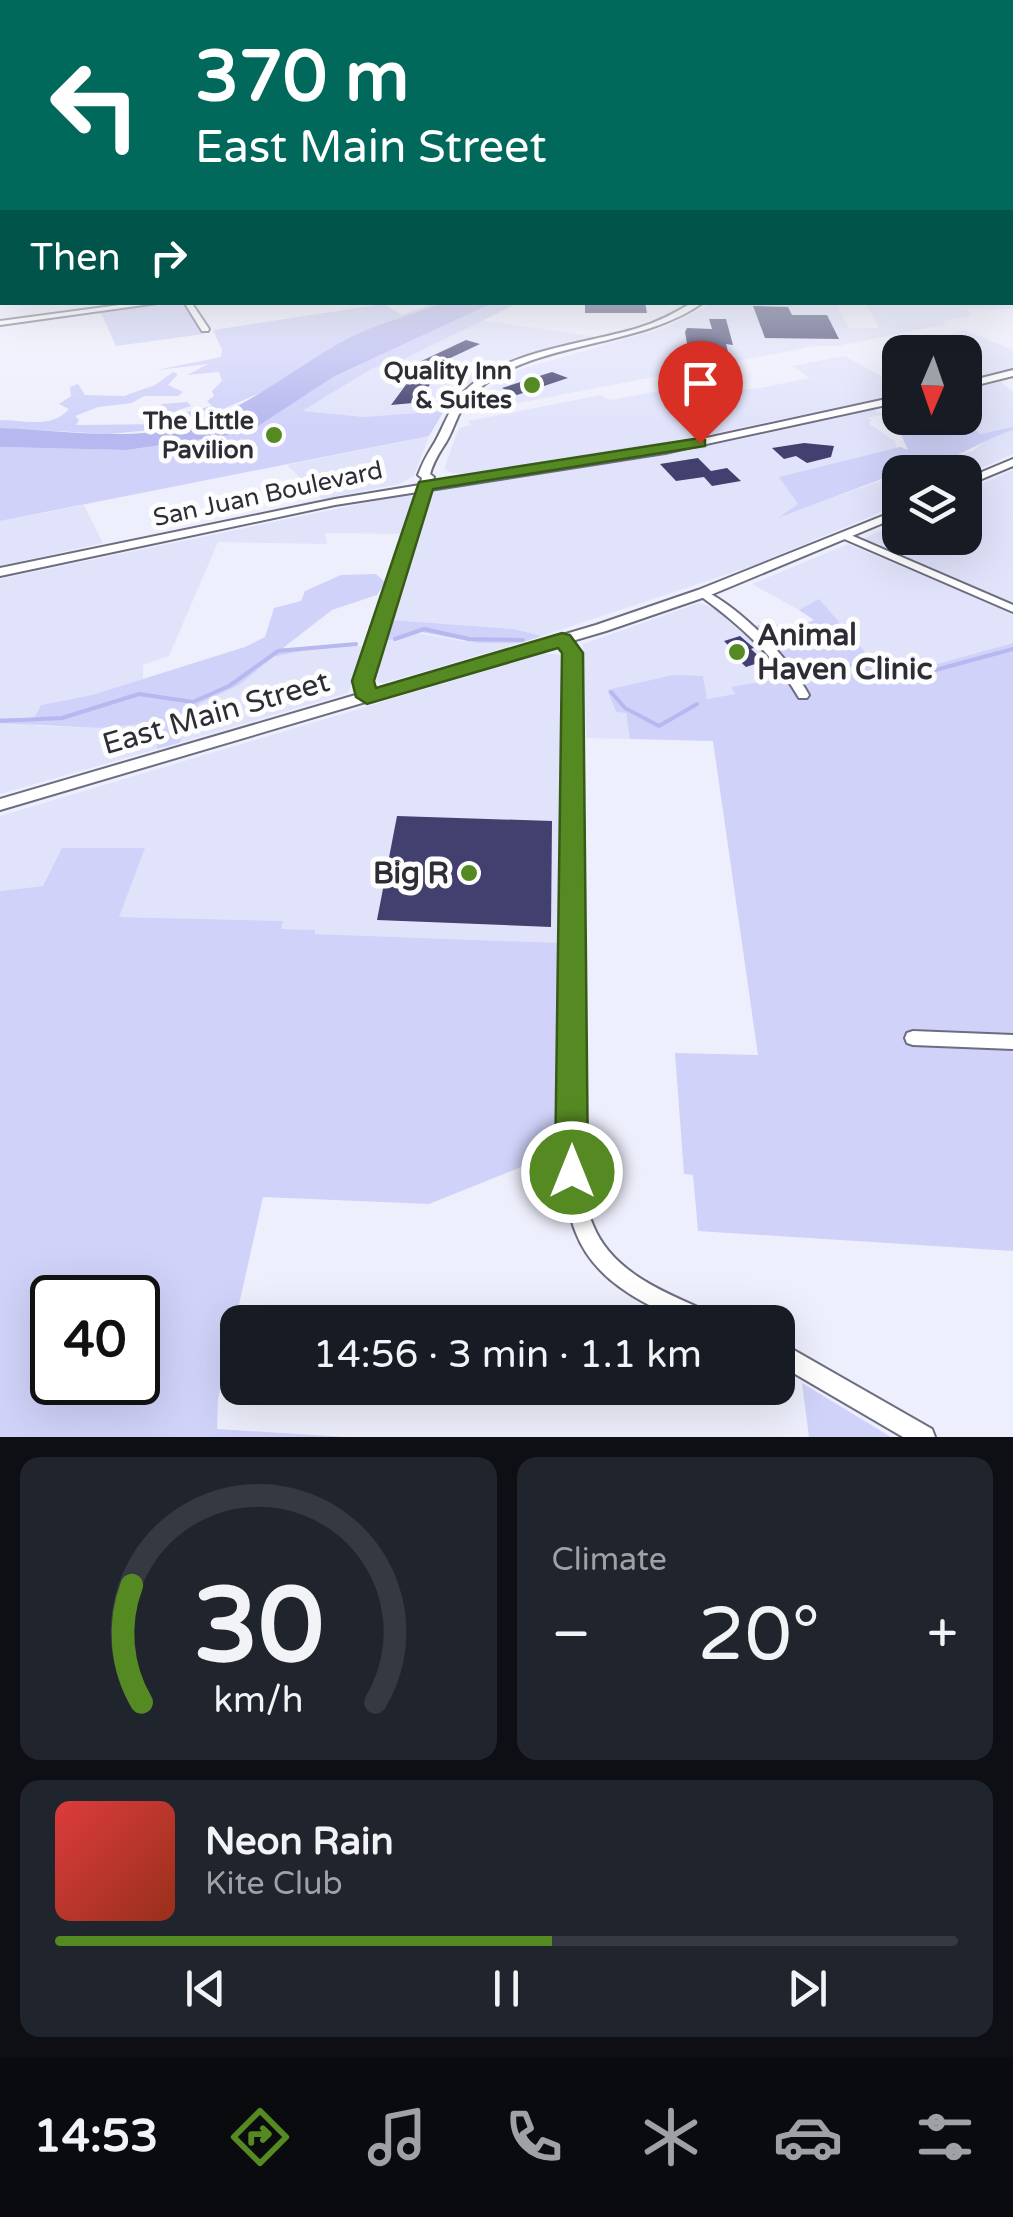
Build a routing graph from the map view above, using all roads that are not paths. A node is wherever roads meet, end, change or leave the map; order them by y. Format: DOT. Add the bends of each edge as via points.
graph roads {
  1 [pos="139,305"];
  2 [pos="189,305"];
  3 [pos="694,305"];
  4 [pos="0,323"];
  5 [pos="205,329"];
  6 [pos="1013,373"];
  7 [pos="982,381"];
  8 [pos="882,403"];
  9 [pos="1013,462"];
  10 [pos="982,476"];
  11 [pos="427,481"];
  12 [pos="882,520"];
  13 [pos="846,536"];
  14 [pos="0,572"];
  15 [pos="703,592"];
  16 [pos="1013,609"];
  17 [pos="562,640"];
  18 [pos="803,694"];
  19 [pos="367,697"];
  20 [pos="0,805"];
  21 [pos="913,1038"];
  22 [pos="1013,1042"];
  23 [pos="670,1305"];
  24 [pos="795,1362"];
  25 [pos="924,1437"];
  1 -- 4 [label="street"];
  2 -- 5 [label="street"];
  3 -- 11 [label="main road" via="652,328 488,378 461,402"];
  6 -- 7 [label="main road"];
  8 -- 11 [label="main road, San Juan Boulevard" via="665,450"];
  9 -- 10 [label="main road"];
  11 -- 14 [label="main road, San Juan Boulevard"];
  11 -- 19 [label="main road" via="363,681"];
  12 -- 13 [label="main road, East Main Street"];
  13 -- 15 [label="main road, East Main Street"];
  13 -- 16 [label="street"];
  15 -- 17 [label="main road, East Main Street"];
  15 -- 18 [label="street" via="776,658"];
  17 -- 19 [label="main road, East Main Street"];
  17 -- 23 [label="street" via="573,660 575,1209 595,1253 617,1276"];
  19 -- 20 [label="main road, East Main Street"];
  21 -- 22 [label="street"];
  24 -- 25 [label="street"];
}
